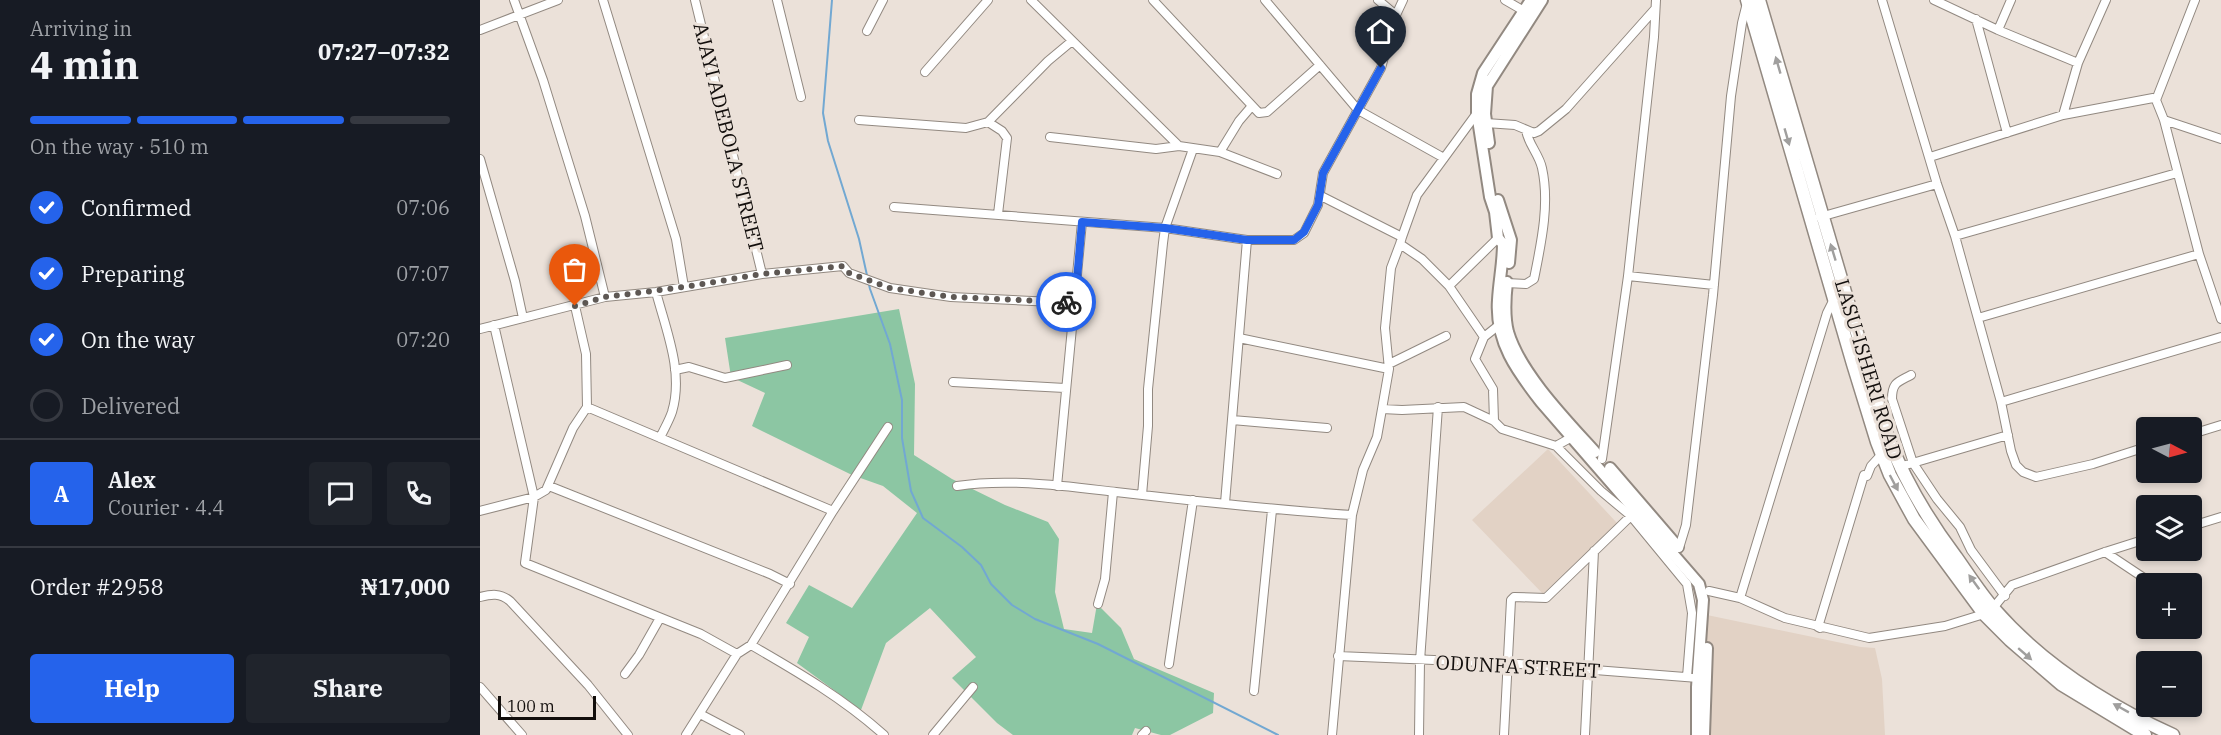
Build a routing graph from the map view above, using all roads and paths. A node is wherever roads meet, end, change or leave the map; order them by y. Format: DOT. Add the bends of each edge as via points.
graph roads {
  1 [pos="514,0"];
  2 [pos="558,0"];
  3 [pos="603,0"];
  4 [pos="695,0"];
  5 [pos="777,0"];
  6 [pos="883,0"];
  7 [pos="988,0"];
  8 [pos="1031,0"];
  9 [pos="1153,0"];
  10 [pos="1265,0"];
  11 [pos="1378,0"];
  12 [pos="1403,0"];
  13 [pos="1505,0"];
  14 [pos="1531,0"];
  15 [pos="1542,0"];
  16 [pos="1882,0"];
  17 [pos="1934,0"];
  18 [pos="2011,0"];
  19 [pos="2106,0"];
  20 [pos="2195,0"];
  21 [pos="1751,1"];
  22 [pos="1655,4"];
  23 [pos="1524,11"];
  24 [pos="1396,15"];
  25 [pos="519,16"];
  26 [pos="1976,19"];
  27 [pos="480,30"];
  28 [pos="1998,30"];
  29 [pos="867,31"];
  30 [pos="1072,41"];
  31 [pos="2078,63"];
  32 [pos="1320,65"];
  33 [pos="925,72"];
  34 [pos="801,97"];
  35 [pos="2156,100"];
  36 [pos="1251,107"];
  37 [pos="1358,110"];
  38 [pos="1477,113"];
  39 [pos="2064,115"];
  40 [pos="860,120"];
  41 [pos="2164,120"];
  42 [pos="988,122"];
  43 [pos="1486,123"];
  44 [pos="1526,130"];
  45 [pos="2007,133"];
  46 [pos="1050,137"];
  47 [pos="2221,139"];
  48 [pos="1179,146"];
  49 [pos="1193,149"];
  50 [pos="1220,152"];
  51 [pos="1930,157"];
  52 [pos="480,159"];
  53 [pos="1444,159"];
  54 [pos="2177,173"];
  55 [pos="1277,174"];
  56 [pos="1937,184"];
  57 [pos="1321,196"];
  58 [pos="894,207"];
  59 [pos="998,213"];
  60 [pos="1817,218"];
  61 [pos="1082,222"];
  62 [pos="1165,228"];
  63 [pos="1955,236"];
  64 [pos="1498,238"];
  65 [pos="1247,240"];
  66 [pos="1401,240"];
  67 [pos="2199,254"];
  68 [pos="762,274"];
  69 [pos="1628,276"];
  70 [pos="1507,283"];
  71 [pos="1714,285"];
  72 [pos="1449,286"];
  73 [pos="684,287"];
  74 [pos="2212,290"];
  75 [pos="656,292"];
  76 [pos="2221,292"];
  77 [pos="605,297"];
  78 [pos="1834,299"];
  79 [pos="1075,303"];
  80 [pos="575,306"];
  81 [pos="523,318"];
  82 [pos="1978,318"];
  83 [pos="2221,319"];
  84 [pos="494,325"];
  85 [pos="1499,326"];
  86 [pos="480,329"];
  87 [pos="1446,336"];
  88 [pos="1484,337"];
  89 [pos="2221,337"];
  90 [pos="1239,338"];
  91 [pos="787,365"];
  92 [pos="1389,366"];
  93 [pos="675,370"];
  94 [pos="1911,375"];
  95 [pos="953,382"];
  96 [pos="1065,388"];
  97 [pos="2001,402"];
  98 [pos="587,407"];
  99 [pos="1438,407"];
  100 [pos="1382,409"];
  101 [pos="1232,420"];
  102 [pos="1494,421"];
  103 [pos="2221,425"];
  104 [pos="888,427"];
  105 [pos="1327,428"];
  106 [pos="2202,431"];
  107 [pos="2008,435"];
  108 [pos="1572,437"];
  109 [pos="660,438"];
  110 [pos="1556,446"];
  111 [pos="2136,450"];
  112 [pos="1881,455"];
  113 [pos="1598,460"];
  114 [pos="1913,463"];
  115 [pos="1899,467"];
  116 [pos="1582,471"];
  117 [pos="549,486"];
  118 [pos="957,486"];
  119 [pos="1057,486"];
  120 [pos="1113,492"];
  121 [pos="1142,495"];
  122 [pos="534,497"];
  123 [pos="1193,500"];
  124 [pos="1225,503"];
  125 [pos="1272,510"];
  126 [pos="480,511"];
  127 [pos="833,511"];
  128 [pos="1634,513"];
  129 [pos="1352,514"];
  130 [pos="2221,518"];
  131 [pos="2202,523"];
  132 [pos="2136,542"];
  133 [pos="1679,548"];
  134 [pos="1594,551"];
  135 [pos="2105,552"];
  136 [pos="2136,573"];
  137 [pos="790,584"];
  138 [pos="1709,591"];
  139 [pos="2005,596"];
  140 [pos="480,597"];
  141 [pos="1740,598"];
  142 [pos="1098,604"];
  143 [pos="1989,611"];
  144 [pos="660,618"];
  145 [pos="1820,628"];
  146 [pos="751,645"];
  147 [pos="737,654"];
  148 [pos="1338,656"];
  149 [pos="1420,661"];
  150 [pos="1506,663"];
  151 [pos="1169,664"];
  152 [pos="1588,670"];
  153 [pos="625,674"];
  154 [pos="1693,677"];
  155 [pos="480,687"];
  156 [pos="973,687"];
  157 [pos="1254,691"];
  158 [pos="700,714"];
  159 [pos="522,735"];
  160 [pos="628,735"];
  161 [pos="686,735"];
  162 [pos="740,735"];
  163 [pos="884,735"];
  164 [pos="933,735"];
  165 [pos="1332,735"];
  166 [pos="1419,735"];
  167 [pos="1504,735"];
  168 [pos="1585,735"];
  169 [pos="1696,735"];
  170 [pos="1704,735"];
  171 [pos="2145,735"];
  172 [pos="2173,735"];
  1 -- 25 [label="street"];
  2 -- 25 [label="street"];
  3 -- 73 [label="street" via="676,239"];
  4 -- 68 [label="street, AJAYI ADEBOLA STREET"];
  5 -- 34 [label="street"];
  6 -- 29 [label="street"];
  7 -- 33 [label="street"];
  8 -- 30 [label="street"];
  9 -- 36 [label="street"];
  10 -- 32 [label="street"];
  11 -- 24 [label="street"];
  12 -- 24 [label="street"];
  13 -- 23 [label="street"];
  14 -- 23 [label="main road"];
  15 -- 43 [label="main road" via="1490,77 1485,96"];
  16 -- 51 [label="street"];
  17 -- 26 [label="street"];
  18 -- 28 [label="street"];
  19 -- 31 [label="street"];
  20 -- 35 [label="street"];
  21 -- 60 [label="main road, LASU-ISHERI ROAD"];
  21 -- 71 [label="street" via="1742,22 1731,96"];
  22 -- 44 [label="street" via="1566,110 1534,133"];
  22 -- 69 [label="street"];
  23 -- 38 [label="main road" via="1483,74"];
  24 -- 37 [label="street" via="1381,68"];
  25 -- 27 [label="street"];
  25 -- 77 [label="street" via="582,205"];
  26 -- 28 [label="street"];
  26 -- 45 [label="street"];
  28 -- 31 [label="street"];
  30 -- 42 [label="street"];
  30 -- 48 [label="street"];
  31 -- 39 [label="street"];
  32 -- 36 [label="street" via="1267,112 1259,113"];
  32 -- 37 [label="street"];
  35 -- 39 [label="street"];
  35 -- 41 [label="street"];
  36 -- 50 [label="street"];
  37 -- 53 [label="street"];
  37 -- 57 [label="street" via="1323,173"];
  38 -- 53 [label="street"];
  38 -- 64 [label="main road"];
  39 -- 45 [label="street"];
  40 -- 42 [label="street" via="966,128"];
  41 -- 47 [label="street"];
  41 -- 54 [label="street"];
  42 -- 59 [label="street" via="1007,138"];
  43 -- 44 [label="street" via="1515,125"];
  43 -- 70 [label="main road" via="1497,195 1510,240"];
  44 -- 70 [label="street" via="1542,167 1542,237 1534,279 1526,284"];
  45 -- 51 [label="street"];
  46 -- 48 [label="street" via="1156,149"];
  48 -- 49 [label="street"];
  49 -- 50 [label="street"];
  49 -- 62 [label="street"];
  50 -- 55 [label="street"];
  51 -- 56 [label="street"];
  52 -- 81 [label="street"];
  53 -- 66 [label="street" via="1417,195"];
  54 -- 63 [label="street"];
  54 -- 67 [label="street"];
  56 -- 60 [label="street"];
  56 -- 63 [label="street"];
  57 -- 65 [label="street" via="1300,236 1289,241"];
  57 -- 66 [label="street"];
  58 -- 59 [label="street"];
  59 -- 61 [label="street"];
  60 -- 78 [label="main road, LASU-ISHERI ROAD"];
  115 -- 60 [label="main road, LASU-ISHERI ROAD, one-way"];
  61 -- 62 [label="street"];
  61 -- 79 [label="street"];
  62 -- 65 [label="street"];
  62 -- 121 [label="street" via="1148,389"];
  63 -- 82 [label="street"];
  64 -- 72 [label="street"];
  64 -- 85 [label="main road" via="1503,244 1497,302"];
  65 -- 90 [label="street"];
  66 -- 72 [label="street"];
  66 -- 92 [label="street" via="1391,268 1385,328"];
  67 -- 74 [label="street"];
  67 -- 82 [label="street"];
  68 -- 73 [label="street"];
  68 -- 79 [label="street" via="843,266 849,273 890,288 951,297"];
  69 -- 71 [label="street"];
  69 -- 113 [label="street"];
  70 -- 113 [label="main road" via="1506,321 1514,350"];
  71 -- 133 [label="street" via="1686,525"];
  72 -- 88 [label="street"];
  73 -- 75 [label="street"];
  74 -- 76 [label="street"];
  74 -- 83 [label="street"];
  75 -- 77 [label="street"];
  75 -- 93 [label="street"];
  77 -- 80 [label="street"];
  78 -- 112 [label="main road, LASU-ISHERI ROAD"];
  78 -- 141 [label="street"];
  79 -- 96 [label="street"];
  80 -- 81 [label="street"];
  80 -- 98 [label="street" via="586,354"];
  81 -- 84 [label="street"];
  82 -- 97 [label="street"];
  84 -- 86 [label="street"];
  84 -- 122 [label="street"];
  85 -- 88 [label="street"];
  85 -- 108 [label="main road" via="1506,352 1517,371"];
  87 -- 92 [label="street"];
  88 -- 102 [label="street" via="1476,359 1493,389"];
  89 -- 97 [label="street"];
  90 -- 92 [label="street"];
  90 -- 101 [label="street"];
  91 -- 93 [label="street" via="725,378 689,367"];
  92 -- 100 [label="street"];
  93 -- 109 [label="street" via="672,412"];
  94 -- 114 [label="street" via="1896,383 1892,399"];
  95 -- 96 [label="street"];
  96 -- 119 [label="street"];
  97 -- 107 [label="street"];
  98 -- 109 [label="street"];
  98 -- 117 [label="street" via="573,428"];
  99 -- 100 [label="street"];
  99 -- 102 [label="street" via="1464,407"];
  99 -- 149 [label="street"];
  100 -- 129 [label="street"];
  101 -- 105 [label="street"];
  101 -- 124 [label="street"];
  102 -- 110 [label="street" via="1502,429"];
  103 -- 106 [label="street"];
  104 -- 127 [label="street"];
  107 -- 111 [label="street" via="2016,465 2036,477"];
  107 -- 114 [label="street"];
  108 -- 110 [label="street"];
  108 -- 113 [label="main road"];
  109 -- 127 [label="street"];
  110 -- 116 [label="street"];
  112 -- 143 [label="main road, LASU-ISHERI ROAD, one-way" via="1914,519"];
  112 -- 145 [label="street" via="1864,475"];
  113 -- 116 [label="street"];
  113 -- 128 [label="main road"];
  113 -- 133 [label="main road"];
  114 -- 115 [label="street"];
  114 -- 139 [label="street"];
  143 -- 115 [label="main road, LASU-ISHERI ROAD, one-way"];
  116 -- 128 [label="street"];
  117 -- 122 [label="street"];
  117 -- 137 [label="street"];
  118 -- 119 [label="street"];
  119 -- 120 [label="street"];
  120 -- 121 [label="street"];
  120 -- 142 [label="street" via="1105,579"];
  121 -- 123 [label="street"];
  122 -- 126 [label="street"];
  122 -- 144 [label="street" via="526,565"];
  123 -- 124 [label="street"];
  123 -- 151 [label="street"];
  124 -- 125 [label="street"];
  125 -- 129 [label="street"];
  125 -- 157 [label="street"];
  127 -- 137 [label="street"];
  128 -- 134 [label="street"];
  128 -- 154 [label="main road" via="1699,584 1703,600"];
  129 -- 148 [label="street"];
  130 -- 131 [label="street"];
  132 -- 135 [label="street"];
  133 -- 138 [label="main road"];
  134 -- 150 [label="street" via="1546,598 1511,600"];
  134 -- 152 [label="street"];
  135 -- 136 [label="street"];
  135 -- 139 [label="street" via="2012,585"];
  137 -- 146 [label="street"];
  138 -- 141 [label="street"];
  138 -- 170 [label="main road"];
  139 -- 143 [label="street"];
  140 -- 160 [label="street" via="494,594 510,601 588,685"];
  141 -- 145 [label="street"];
  143 -- 145 [label="street" via="1945,626 1879,637"];
  143 -- 171 [label="main road, LASU-ISHERI ROAD, one-way" via="2010,640 2061,684"];
  172 -- 143 [label="main road, LASU-ISHERI ROAD, one-way" via="2068,675"];
  144 -- 147 [label="street"];
  144 -- 153 [label="street"];
  146 -- 147 [label="street"];
  146 -- 163 [label="street" via="857,711"];
  147 -- 158 [label="street"];
  148 -- 149 [label="street, ODUNFA STREET"];
  148 -- 165 [label="street"];
  149 -- 150 [label="street, ODUNFA STREET"];
  149 -- 166 [label="street"];
  150 -- 152 [label="street, ODUNFA STREET"];
  150 -- 167 [label="street"];
  152 -- 154 [label="street, ODUNFA STREET"];
  152 -- 168 [label="street"];
  154 -- 169 [label="main road"];
  155 -- 159 [label="street"];
  156 -- 164 [label="street"];
  158 -- 161 [label="street"];
  158 -- 162 [label="street"];
}
